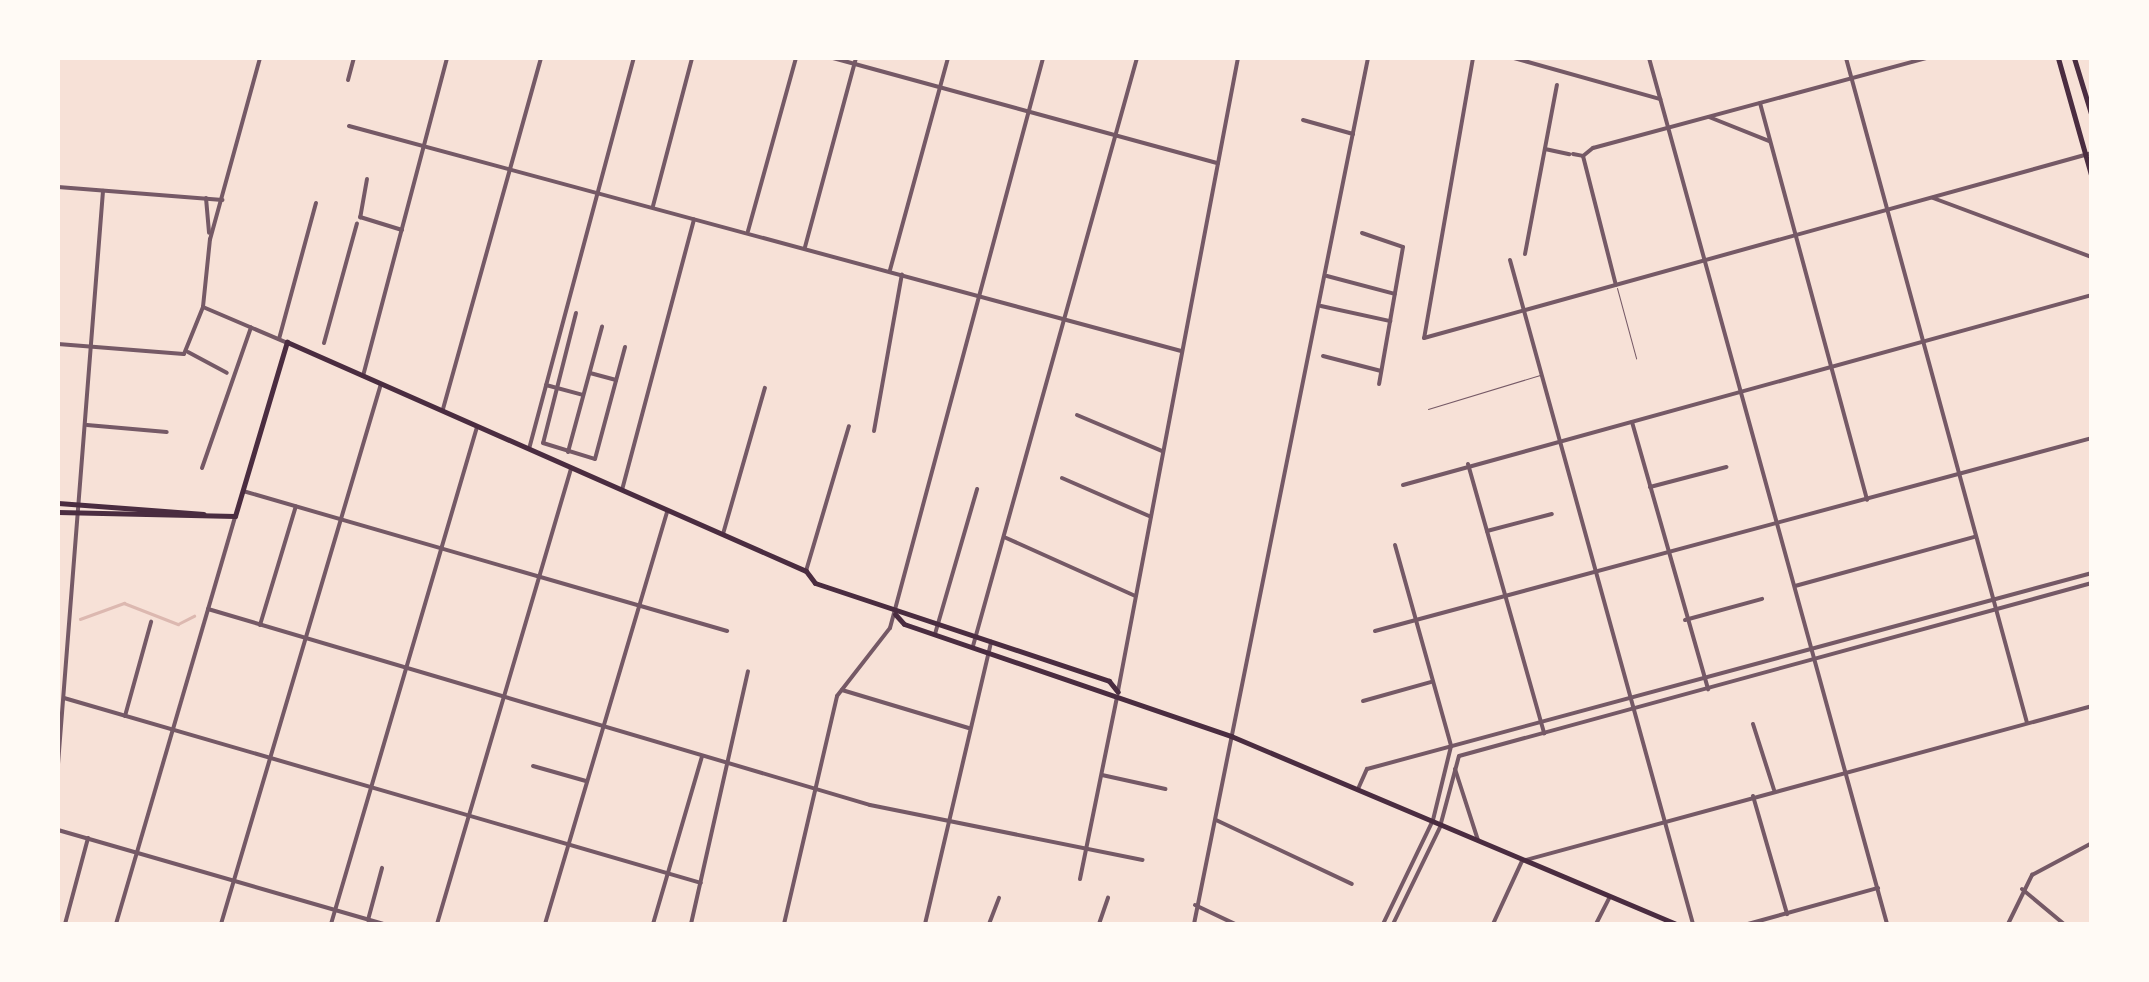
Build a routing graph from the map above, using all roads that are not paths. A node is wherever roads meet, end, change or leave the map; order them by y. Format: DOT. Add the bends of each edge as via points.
graph roads {
  1 [pos="260,58"];
  2 [pos="354,58"];
  3 [pos="447,58"];
  4 [pos="541,58"];
  5 [pos="634,58"];
  6 [pos="692,58"];
  7 [pos="796,58"];
  8 [pos="832,58"];
  9 [pos="948,58"];
  10 [pos="1043,58"];
  11 [pos="1138,58"];
  12 [pos="1238,58"];
  13 [pos="1368,58"];
  14 [pos="1473,58"];
  15 [pos="1514,58"];
  16 [pos="1649,58"];
  17 [pos="1846,58"];
  18 [pos="1926,58"];
  19 [pos="2058,58"];
  20 [pos="2074,58"];
  21 [pos="856,61"];
  22 [pos="1852,78"];
  23 [pos="348,80"];
  24 [pos="1558,85"];
  25 [pos="940,86"];
  26 [pos="1660,99"];
  27 [pos="1760,103"];
  28 [pos="1028,110"];
  29 [pos="1709,116"];
  30 [pos="2092,118"];
  31 [pos="1303,120"];
  32 [pos="349,126"];
  33 [pos="1668,130"];
  34 [pos="1353,134"];
  35 [pos="1116,136"];
  36 [pos="1769,141"];
  37 [pos="425,145"];
  38 [pos="1545,149"];
  39 [pos="2088,154"];
  40 [pos="1583,156"];
  41 [pos="1218,163"];
  42 [pos="512,168"];
  43 [pos="2092,178"];
  44 [pos="367,179"];
  45 [pos="58,187"];
  46 [pos="103,190"];
  47 [pos="598,192"];
  48 [pos="206,198"];
  49 [pos="1934,198"];
  50 [pos="222,200"];
  51 [pos="316,203"];
  52 [pos="653,206"];
  53 [pos="1887,210"];
  54 [pos="694,218"];
  55 [pos="356,223"];
  56 [pos="402,230"];
  57 [pos="748,232"];
  58 [pos="1362,233"];
  59 [pos="1795,235"];
  60 [pos="210,239"];
  61 [pos="805,247"];
  62 [pos="1526,254"];
  63 [pos="2092,257"];
  64 [pos="1704,258"];
  65 [pos="1510,260"];
  66 [pos="890,271"];
  67 [pos="902,274"];
  68 [pos="1326,276"];
  69 [pos="1616,285"];
  70 [pos="1395,294"];
  71 [pos="2092,295"];
  72 [pos="977,296"];
  73 [pos="1322,306"];
  74 [pos="204,307"];
  75 [pos="576,312"];
  76 [pos="1526,312"];
  77 [pos="1065,320"];
  78 [pos="1390,322"];
  79 [pos="250,327"];
  80 [pos="602,327"];
  81 [pos="279,339"];
  82 [pos="288,342"];
  83 [pos="1922,342"];
  84 [pos="58,344"];
  85 [pos="93,346"];
  86 [pos="625,347"];
  87 [pos="188,352"];
  88 [pos="1181,352"];
  89 [pos="1322,356"];
  90 [pos="320,357"];
  91 [pos="1636,358"];
  92 [pos="1832,366"];
  93 [pos="1381,371"];
  94 [pos="226,373"];
  95 [pos="590,373"];
  96 [pos="1543,374"];
  97 [pos="363,376"];
  98 [pos="616,380"];
  99 [pos="381,384"];
  100 [pos="546,384"];
  101 [pos="1379,384"];
  102 [pos="556,387"];
  103 [pos="765,388"];
  104 [pos="1741,390"];
  105 [pos="584,395"];
  106 [pos="1428,409"];
  107 [pos="442,412"];
  108 [pos="1076,415"];
  109 [pos="1632,422"];
  110 [pos="86,425"];
  111 [pos="849,426"];
  112 [pos="476,427"];
  113 [pos="874,431"];
  114 [pos="167,432"];
  115 [pos="2092,438"];
  116 [pos="1562,439"];
  117 [pos="528,449"];
  118 [pos="1162,451"];
  119 [pos="568,452"];
  120 [pos="1468,464"];
  121 [pos="1726,467"];
  122 [pos="202,468"];
  123 [pos="571,469"];
  124 [pos="1958,474"];
  125 [pos="1062,478"];
  126 [pos="1403,486"];
  127 [pos="1650,487"];
  128 [pos="977,489"];
  129 [pos="622,490"];
  130 [pos="243,492"];
  131 [pos="1867,500"];
  132 [pos="58,503"];
  133 [pos="79,505"];
  134 [pos="296,506"];
  135 [pos="668,510"];
  136 [pos="58,512"];
  137 [pos="161,512"];
  138 [pos="79,513"];
  139 [pos="1552,514"];
  140 [pos="235,516"];
  141 [pos="1149,516"];
  142 [pos="342,519"];
  143 [pos="1778,522"];
  144 [pos="1487,532"];
  145 [pos="723,534"];
  146 [pos="1004,537"];
  147 [pos="1975,537"];
  148 [pos="1396,545"];
  149 [pos="441,547"];
  150 [pos="1667,552"];
  151 [pos="806,571"];
  152 [pos="1596,571"];
  153 [pos="2092,573"];
  154 [pos="539,574"];
  155 [pos="2092,582"];
  156 [pos="1795,586"];
  157 [pos="1136,596"];
  158 [pos="1506,596"];
  159 [pos="1762,599"];
  160 [pos="1992,600"];
  161 [pos="639,606"];
  162 [pos="208,609"];
  163 [pos="1994,610"];
  164 [pos="893,612"];
  165 [pos="1685,620"];
  166 [pos="1416,621"];
  167 [pos="151,622"];
  168 [pos="938,624"];
  169 [pos="260,626"];
  170 [pos="727,631"];
  171 [pos="1375,632"];
  172 [pos="935,634"];
  173 [pos="976,636"];
  174 [pos="306,638"];
  175 [pos="991,641"];
  176 [pos="973,646"];
  177 [pos="1812,650"];
  178 [pos="988,651"];
  179 [pos="1815,658"];
  180 [pos="405,667"];
  181 [pos="58,669"];
  182 [pos="66,669"];
  183 [pos="748,671"];
  184 [pos="1704,679"];
  185 [pos="1433,682"];
  186 [pos="842,690"];
  187 [pos="1708,690"];
  188 [pos="1118,692"];
  189 [pos="505,696"];
  190 [pos="64,698"];
  191 [pos="1631,699"];
  192 [pos="1363,701"];
  193 [pos="2092,706"];
  194 [pos="1634,710"];
  195 [pos="125,716"];
  196 [pos="1541,721"];
  197 [pos="2026,723"];
  198 [pos="1753,724"];
  199 [pos="602,726"];
  200 [pos="969,728"];
  201 [pos="172,731"];
  202 [pos="1544,733"];
  203 [pos="1232,736"];
  204 [pos="1451,746"];
  205 [pos="703,755"];
  206 [pos="271,760"];
  207 [pos="58,764"];
  208 [pos="728,764"];
  209 [pos="533,766"];
  210 [pos="1454,769"];
  211 [pos="1845,771"];
  212 [pos="1102,775"];
  213 [pos="587,781"];
  214 [pos="370,788"];
  215 [pos="1165,788"];
  216 [pos="1358,789"];
  217 [pos="815,790"];
  218 [pos="1774,790"];
  219 [pos="1753,796"];
  220 [pos="469,816"];
  221 [pos="1214,819"];
  222 [pos="946,820"];
  223 [pos="1433,820"];
  224 [pos="1664,822"];
  225 [pos="1442,824"];
  226 [pos="58,830"];
  227 [pos="88,838"];
  228 [pos="1478,840"];
  229 [pos="2092,843"];
  230 [pos="568,846"];
  231 [pos="1087,849"];
  232 [pos="137,852"];
  233 [pos="1142,860"];
  234 [pos="1522,861"];
  235 [pos="382,868"];
  236 [pos="1409,871"];
  237 [pos="668,875"];
  238 [pos="1417,875"];
  239 [pos="235,879"];
  240 [pos="1080,879"];
  241 [pos="701,883"];
  242 [pos="1352,884"];
  243 [pos="1878,888"];
  244 [pos="2022,889"];
  245 [pos="999,898"];
  246 [pos="1108,898"];
  247 [pos="1609,898"];
  248 [pos="1196,906"];
  249 [pos="1390,908"];
  250 [pos="336,911"];
  251 [pos="1399,912"];
  252 [pos="1786,914"];
  253 [pos="368,920"];
  254 [pos="65,924"];
  255 [pos="116,924"];
  256 [pos="221,924"];
  257 [pos="331,924"];
  258 [pos="383,924"];
  259 [pos="438,924"];
  260 [pos="545,924"];
  261 [pos="654,924"];
  262 [pos="691,924"];
  263 [pos="784,924"];
  264 [pos="924,924"];
  265 [pos="989,924"];
  266 [pos="1099,924"];
  267 [pos="1194,924"];
  268 [pos="1234,924"];
  269 [pos="1383,924"];
  270 [pos="1393,924"];
  271 [pos="1493,924"];
  272 [pos="1596,924"];
  273 [pos="1675,924"];
  274 [pos="1692,924"];
  275 [pos="1748,924"];
  276 [pos="1887,924"];
  277 [pos="2008,924"];
  278 [pos="2064,924"];
  1 -- 50 [label="street"];
  2 -- 23 [label="street"];
  3 -- 37 [label="street"];
  4 -- 42 [label="street"];
  5 -- 47 [label="street"];
  6 -- 52 [label="street"];
  7 -- 57 [label="street"];
  8 -- 21 [label="street"];
  9 -- 25 [label="street"];
  10 -- 28 [label="street"];
  11 -- 35 [label="street"];
  12 -- 41 [label="street"];
  13 -- 34 [label="street"];
  14 -- 76 [label="street" via="1421,335"];
  15 -- 26 [label="street"];
  16 -- 26 [label="street"];
  17 -- 22 [label="street"];
  18 -- 22 [label="street"];
  19 -- 39 [label="main road"];
  20 -- 30 [label="main road"];
  21 -- 25 [label="street"];
  21 -- 61 [label="street"];
  22 -- 27 [label="street"];
  22 -- 53 [label="street"];
  24 -- 38 [label="street"];
  25 -- 28 [label="street"];
  25 -- 66 [label="street"];
  26 -- 33 [label="street"];
  27 -- 29 [label="street"];
  27 -- 36 [label="street"];
  28 -- 35 [label="street"];
  28 -- 72 [label="street"];
  29 -- 33 [label="street"];
  29 -- 36 [label="street"];
  31 -- 34 [label="street"];
  32 -- 37 [label="street"];
  33 -- 40 [label="street"];
  33 -- 64 [label="street"];
  34 -- 68 [label="street"];
  35 -- 41 [label="street"];
  35 -- 77 [label="street"];
  36 -- 59 [label="street"];
  37 -- 42 [label="street"];
  37 -- 56 [label="street"];
  38 -- 40 [label="street"];
  38 -- 62 [label="street"];
  39 -- 43 [label="main road"];
  39 -- 49 [label="street"];
  40 -- 69 [label="street"];
  41 -- 88 [label="street"];
  42 -- 47 [label="street"];
  42 -- 107 [label="street"];
  44 -- 56 [label="street" via="359,216"];
  45 -- 46 [label="street"];
  46 -- 48 [label="street"];
  46 -- 85 [label="street"];
  47 -- 52 [label="street"];
  47 -- 100 [label="street"];
  48 -- 50 [label="street"];
  48 -- 60 [label="street"];
  49 -- 53 [label="street"];
  49 -- 63 [label="street"];
  50 -- 60 [label="street"];
  51 -- 81 [label="street"];
  52 -- 54 [label="street"];
  53 -- 59 [label="street"];
  53 -- 83 [label="street"];
  54 -- 57 [label="street"];
  54 -- 129 [label="street"];
  55 -- 90 [label="street"];
  56 -- 97 [label="street"];
  57 -- 61 [label="street"];
  58 -- 70 [label="street" via="1403,245"];
  59 -- 64 [label="street"];
  59 -- 92 [label="street"];
  60 -- 74 [label="street"];
  61 -- 66 [label="street"];
  64 -- 69 [label="street"];
  64 -- 104 [label="street"];
  65 -- 76 [label="street"];
  66 -- 67 [label="street"];
  67 -- 72 [label="street"];
  67 -- 113 [label="street"];
  68 -- 70 [label="street"];
  68 -- 73 [label="street"];
  69 -- 76 [label="street"];
  69 -- 91 [label="lane"];
  70 -- 78 [label="street"];
  71 -- 83 [label="street"];
  72 -- 77 [label="street"];
  72 -- 164 [label="street"];
  73 -- 78 [label="street"];
  73 -- 203 [label="street"];
  74 -- 79 [label="street"];
  74 -- 87 [label="street"];
  75 -- 102 [label="street"];
  76 -- 96 [label="street"];
  77 -- 88 [label="street"];
  77 -- 146 [label="street"];
  78 -- 93 [label="street"];
  79 -- 81 [label="street"];
  79 -- 122 [label="street"];
  80 -- 95 [label="street"];
  81 -- 82 [label="street"];
  82 -- 90 [label="main road"];
  82 -- 130 [label="main road"];
  83 -- 92 [label="street"];
  83 -- 124 [label="street"];
  84 -- 85 [label="street"];
  85 -- 87 [label="street"];
  85 -- 110 [label="street"];
  86 -- 98 [label="street"];
  87 -- 94 [label="street"];
  88 -- 118 [label="street"];
  89 -- 93 [label="street"];
  90 -- 97 [label="main road"];
  92 -- 104 [label="street"];
  92 -- 131 [label="street"];
  93 -- 101 [label="street"];
  95 -- 98 [label="street"];
  95 -- 105 [label="street"];
  96 -- 106 [label="lane"];
  96 -- 116 [label="street"];
  97 -- 99 [label="main road"];
  98 -- 119 [label="street" via="595,459"];
  99 -- 107 [label="main road"];
  99 -- 142 [label="street"];
  100 -- 102 [label="street"];
  100 -- 117 [label="street"];
  102 -- 105 [label="street"];
  102 -- 119 [label="street" via="542,442"];
  103 -- 145 [label="street"];
  104 -- 109 [label="street"];
  104 -- 143 [label="street"];
  105 -- 119 [label="street"];
  107 -- 112 [label="main road"];
  108 -- 118 [label="street"];
  109 -- 116 [label="street"];
  109 -- 127 [label="street"];
  110 -- 114 [label="street"];
  110 -- 133 [label="street"];
  111 -- 151 [label="street"];
  112 -- 117 [label="main road"];
  112 -- 149 [label="street"];
  115 -- 124 [label="street"];
  116 -- 120 [label="street"];
  116 -- 152 [label="street"];
  117 -- 123 [label="main road"];
  118 -- 141 [label="street"];
  120 -- 126 [label="street"];
  120 -- 144 [label="street"];
  121 -- 127 [label="street"];
  123 -- 129 [label="main road"];
  123 -- 154 [label="street"];
  124 -- 131 [label="street"];
  124 -- 147 [label="street"];
  125 -- 141 [label="street"];
  127 -- 150 [label="street"];
  128 -- 168 [label="street"];
  129 -- 135 [label="main road"];
  130 -- 134 [label="street"];
  130 -- 140 [label="main road"];
  131 -- 143 [label="street"];
  132 -- 133 [label="main road"];
  133 -- 137 [label="main road"];
  133 -- 138 [label="street"];
  134 -- 142 [label="street"];
  134 -- 169 [label="street"];
  135 -- 145 [label="main road"];
  135 -- 161 [label="street"];
  136 -- 138 [label="main road"];
  137 -- 138 [label="main road"];
  137 -- 140 [label="main road"];
  138 -- 182 [label="street"];
  139 -- 144 [label="street"];
  140 -- 162 [label="street"];
  141 -- 157 [label="street"];
  142 -- 149 [label="street"];
  142 -- 174 [label="street"];
  143 -- 150 [label="street"];
  143 -- 156 [label="street"];
  144 -- 158 [label="street"];
  145 -- 151 [label="main road"];
  146 -- 157 [label="street"];
  146 -- 173 [label="street"];
  147 -- 156 [label="street"];
  147 -- 160 [label="street"];
  148 -- 166 [label="street"];
  149 -- 154 [label="street"];
  149 -- 180 [label="street"];
  150 -- 152 [label="street"];
  150 -- 165 [label="street"];
  151 -- 164 [label="main road" via="815,583"];
  152 -- 158 [label="street"];
  152 -- 191 [label="street"];
  153 -- 160 [label="street"];
  154 -- 161 [label="street"];
  154 -- 189 [label="street"];
  155 -- 163 [label="street"];
  156 -- 177 [label="street"];
  157 -- 188 [label="street"];
  158 -- 166 [label="street"];
  158 -- 196 [label="street"];
  159 -- 165 [label="street"];
  160 -- 163 [label="street"];
  160 -- 177 [label="street"];
  161 -- 170 [label="street"];
  161 -- 199 [label="street"];
  162 -- 169 [label="street"];
  162 -- 201 [label="street"];
  163 -- 179 [label="street"];
  163 -- 197 [label="street"];
  164 -- 168 [label="main road"];
  164 -- 172 [label="main road" via="904,624"];
  164 -- 186 [label="street" via="890,628"];
  165 -- 184 [label="street"];
  166 -- 171 [label="street"];
  166 -- 185 [label="street"];
  167 -- 195 [label="street"];
  168 -- 172 [label="street"];
  168 -- 173 [label="main road"];
  169 -- 174 [label="street"];
  172 -- 176 [label="main road"];
  173 -- 175 [label="main road"];
  173 -- 176 [label="street"];
  174 -- 180 [label="street"];
  174 -- 206 [label="street"];
  175 -- 178 [label="street"];
  175 -- 188 [label="main road" via="1108,681"];
  176 -- 178 [label="main road"];
  177 -- 179 [label="street"];
  177 -- 184 [label="street"];
  178 -- 188 [label="main road"];
  178 -- 200 [label="street"];
  179 -- 187 [label="street"];
  179 -- 211 [label="street"];
  180 -- 189 [label="street"];
  180 -- 214 [label="street"];
  181 -- 182 [label="street"];
  182 -- 190 [label="street"];
  183 -- 208 [label="street"];
  184 -- 187 [label="street"];
  184 -- 191 [label="street"];
  185 -- 192 [label="street"];
  185 -- 204 [label="street"];
  186 -- 200 [label="street"];
  186 -- 217 [label="street"];
  187 -- 194 [label="street"];
  188 -- 203 [label="main road"];
  188 -- 212 [label="street"];
  189 -- 199 [label="street"];
  189 -- 220 [label="street"];
  190 -- 195 [label="street"];
  190 -- 207 [label="street"];
  191 -- 194 [label="street"];
  191 -- 196 [label="street"];
  193 -- 197 [label="street"];
  194 -- 202 [label="street"];
  194 -- 224 [label="street"];
  195 -- 201 [label="street"];
  196 -- 202 [label="street"];
  196 -- 204 [label="street"];
  197 -- 211 [label="street"];
  198 -- 218 [label="street"];
  199 -- 205 [label="street"];
  199 -- 213 [label="street"];
  200 -- 222 [label="street"];
  201 -- 206 [label="street"];
  201 -- 232 [label="street"];
  202 -- 210 [label="street" via="1459,756"];
  203 -- 216 [label="main road"];
  203 -- 221 [label="street"];
  204 -- 216 [label="street" via="1367,769"];
  204 -- 223 [label="street"];
  205 -- 208 [label="street"];
  205 -- 237 [label="street"];
  206 -- 214 [label="street"];
  206 -- 239 [label="street"];
  208 -- 217 [label="street"];
  208 -- 241 [label="street"];
  209 -- 213 [label="street"];
  210 -- 225 [label="street"];
  210 -- 228 [label="street"];
  211 -- 218 [label="street"];
  211 -- 243 [label="street"];
  212 -- 215 [label="street"];
  212 -- 231 [label="street"];
  213 -- 230 [label="street"];
  214 -- 220 [label="street"];
  214 -- 250 [label="street"];
  216 -- 223 [label="main road"];
  217 -- 222 [label="street"];
  217 -- 263 [label="street"];
  218 -- 219 [label="street"];
  219 -- 224 [label="street"];
  219 -- 252 [label="street"];
  220 -- 230 [label="street"];
  220 -- 259 [label="street"];
  221 -- 242 [label="street"];
  221 -- 248 [label="street"];
  222 -- 231 [label="street"];
  222 -- 264 [label="street"];
  223 -- 225 [label="main road"];
  223 -- 236 [label="street"];
  224 -- 234 [label="street"];
  224 -- 274 [label="street"];
  225 -- 228 [label="main road"];
  225 -- 238 [label="street"];
  226 -- 227 [label="street"];
  227 -- 232 [label="street"];
  227 -- 254 [label="street"];
  228 -- 234 [label="main road"];
  229 -- 244 [label="street" via="2050,861"];
  230 -- 237 [label="street"];
  230 -- 260 [label="street"];
  231 -- 233 [label="street"];
  231 -- 240 [label="street"];
  232 -- 239 [label="street"];
  232 -- 255 [label="street"];
  234 -- 247 [label="main road"];
  234 -- 271 [label="street"];
  235 -- 253 [label="street"];
  236 -- 238 [label="street"];
  236 -- 249 [label="street"];
  237 -- 241 [label="street"];
  237 -- 261 [label="street"];
  238 -- 251 [label="street"];
  239 -- 250 [label="street"];
  239 -- 256 [label="street"];
  241 -- 262 [label="street"];
  243 -- 252 [label="street"];
  243 -- 276 [label="street"];
  244 -- 277 [label="street"];
  244 -- 278 [label="street"];
  245 -- 265 [label="street"];
  246 -- 266 [label="street"];
  247 -- 272 [label="street"];
  247 -- 273 [label="main road"];
  248 -- 267 [label="street"];
  248 -- 268 [label="street"];
  249 -- 251 [label="street"];
  249 -- 269 [label="street"];
  250 -- 253 [label="street"];
  250 -- 257 [label="street"];
  251 -- 270 [label="street"];
  252 -- 275 [label="street"];
  253 -- 258 [label="street"];
}
